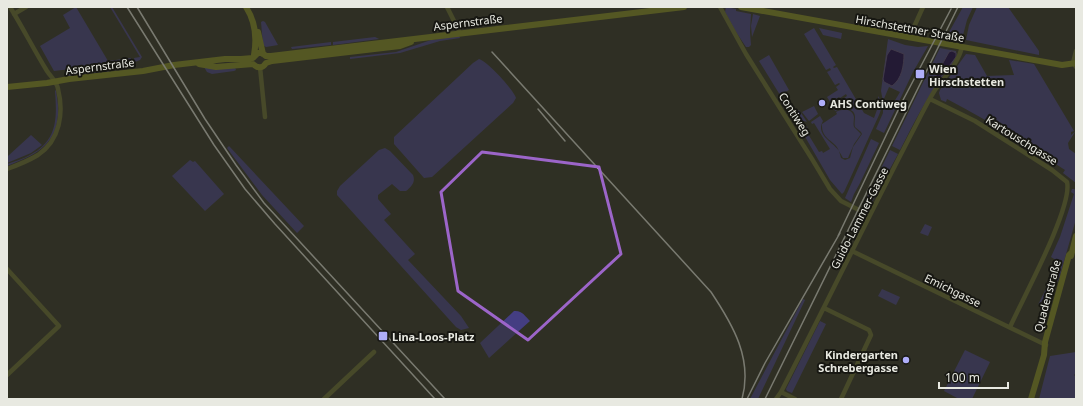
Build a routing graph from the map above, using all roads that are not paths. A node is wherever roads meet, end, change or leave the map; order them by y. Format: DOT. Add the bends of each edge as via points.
graph roads {
  1 [pos="10,7"];
  2 [pos="26,7"];
  3 [pos="246,7"];
  4 [pos="251,7"];
  5 [pos="447,7"];
  6 [pos="684,7"];
  7 [pos="720,7"];
  8 [pos="741,7"];
  9 [pos="923,7"];
  10 [pos="760,9"];
  11 [pos="14,14"];
  12 [pos="460,33"];
  13 [pos="910,38"];
  14 [pos="962,47"];
  15 [pos="1076,51"];
  16 [pos="265,57"];
  17 [pos="254,59"];
  18 [pos="1075,64"];
  19 [pos="260,67"];
  20 [pos="55,82"];
  21 [pos="7,87"];
  22 [pos="930,99"];
  23 [pos="265,117"];
  24 [pos="7,169"];
  25 [pos="869,215"];
  26 [pos="1076,236"];
  27 [pos="852,251"];
  28 [pos="7,268"];
  29 [pos="824,308"];
  30 [pos="1010,328"];
  31 [pos="1046,345"];
  32 [pos="374,352"];
  33 [pos="7,375"];
  34 [pos="780,392"];
  35 [pos="324,399"];
  36 [pos="776,399"];
  37 [pos="795,399"];
  38 [pos="841,399"];
  39 [pos="1031,399"];
  1 -- 11 [label="street"];
  2 -- 11 [label="street"];
  3 -- 17 [label="main road" via="253,21"];
  4 -- 16 [label="main road" via="256,17 260,48"];
  5 -- 12 [label="street"];
  6 -- 12 [label="main road, Aspernstraße"];
  7 -- 25 [label="street, Contiweg" via="746,54 830,189 841,201"];
  8 -- 10 [label="main road, Hirschstettner Straße"];
  9 -- 13 [label="street"];
  10 -- 13 [label="main road, Hirschstettner Straße"];
  11 -- 20 [label="street"];
  12 -- 16 [label="main road, Aspernstraße"];
  13 -- 14 [label="main road, Hirschstettner Straße"];
  14 -- 18 [label="main road, Hirschstettner Straße" via="1061,64"];
  14 -- 22 [label="street, Guido-Lammer-Gasse" via="961,55"];
  15 -- 18 [label="street"];
  16 -- 17 [label="main road, Aspernstraße" via="258,53"];
  16 -- 19 [label="main road" via="264,66"];
  17 -- 19 [label="main road, Aspernstraße" via="256,66"];
  17 -- 20 [label="main road, Aspernstraße" via="225,59"];
  19 -- 23 [label="street"];
  20 -- 21 [label="main road, Aspernstraße"];
  20 -- 24 [label="street" via="59,89 61,110 60,122 53,140 28,161"];
  22 -- 25 [label="street, Guido-Lammer-Gasse"];
  22 -- 30 [label="street, Kartouschgasse" via="986,128 1067,182 1067,193 1057,227"];
  25 -- 27 [label="street, Guido-Lammer-Gasse"];
  26 -- 31 [label="main road, Quadenstraße"];
  27 -- 29 [label="street, Guido-Lammer-Gasse"];
  27 -- 30 [label="street, Emichgasse"];
  28 -- 33 [label="street" via="59,326"];
  29 -- 34 [label="street, Guido-Lammer-Gasse"];
  29 -- 38 [label="street" via="869,330 872,335"];
  30 -- 31 [label="street, Emichgasse"];
  31 -- 39 [label="main road, Quadenstraße"];
  32 -- 35 [label="street"];
  34 -- 36 [label="street, Guido-Lammer-Gasse"];
  34 -- 37 [label="street"];
}
